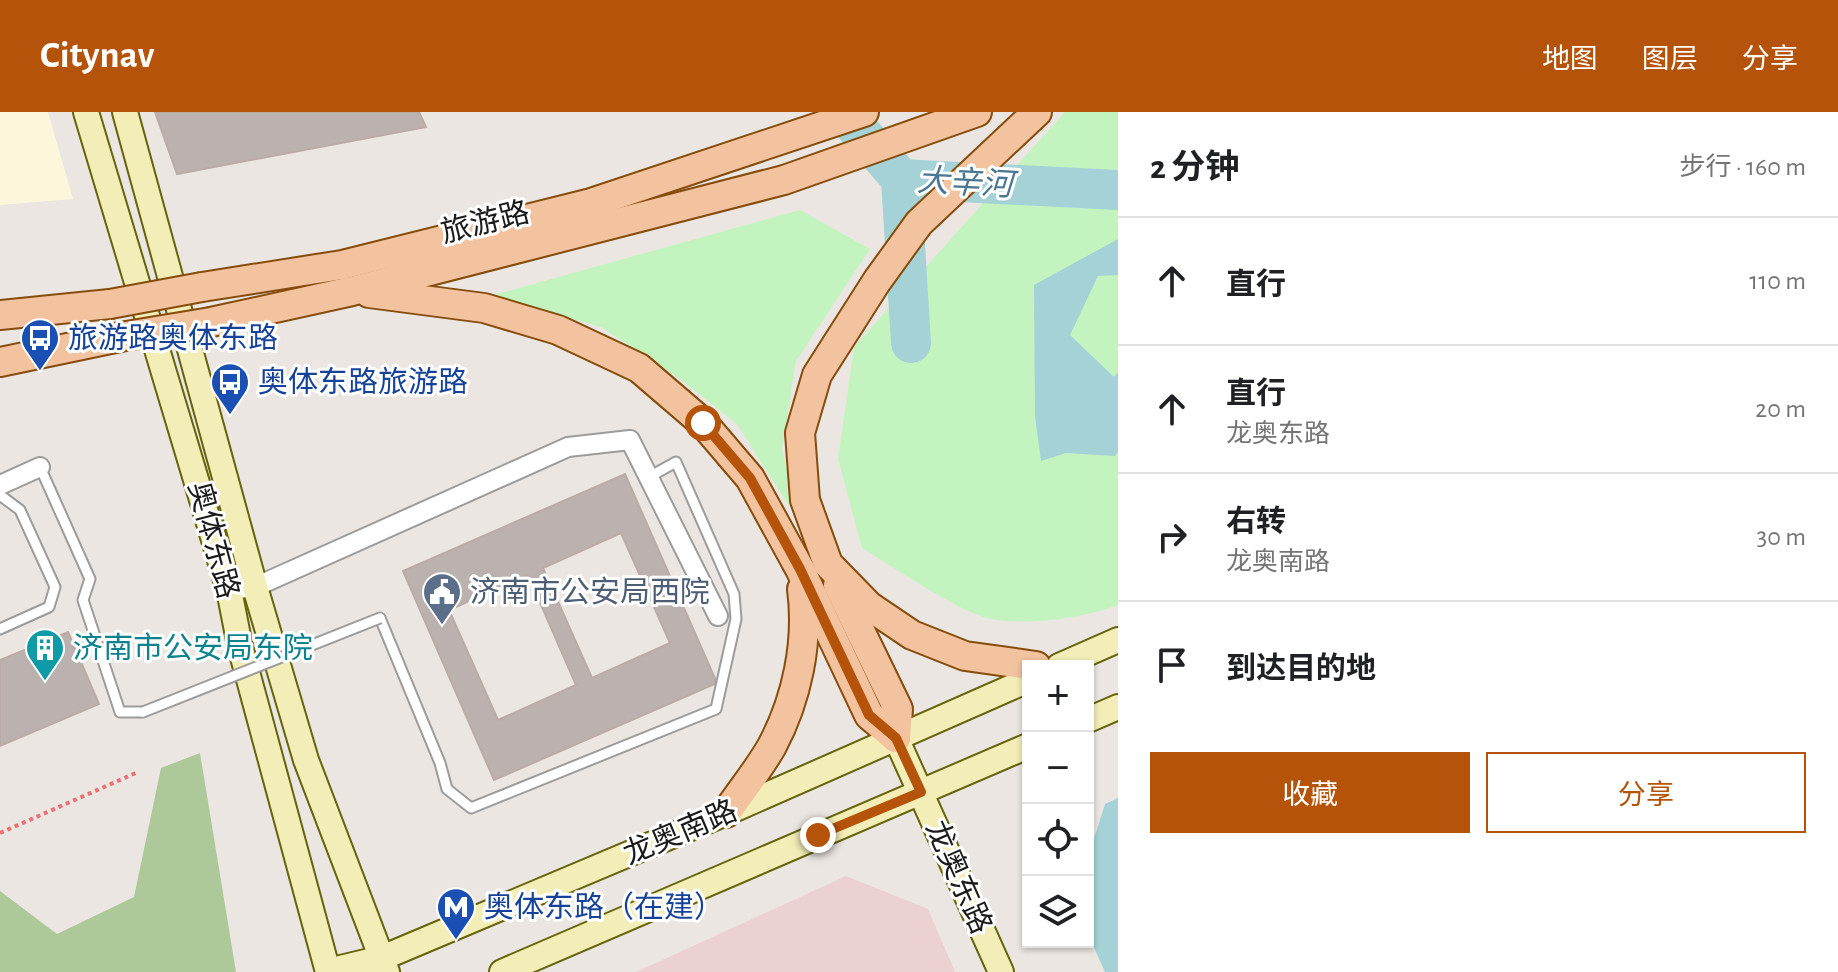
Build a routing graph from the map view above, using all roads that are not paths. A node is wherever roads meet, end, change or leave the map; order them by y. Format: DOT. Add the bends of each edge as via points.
graph roads {
  1 [pos="86,112"];
  2 [pos="125,112"];
  3 [pos="864,112"];
  4 [pos="977,112"];
  5 [pos="1037,112"];
  6 [pos="352,291"];
  7 [pos="0,315"];
  8 [pos="0,362"];
  9 [pos="40,467"];
  10 [pos="649,477"];
  11 [pos="0,485"];
  12 [pos="0,495"];
  13 [pos="828,564"];
  14 [pos="800,569"];
  15 [pos="255,587"];
  16 [pos="229,590"];
  17 [pos="718,616"];
  18 [pos="0,629"];
  19 [pos="1118,640"];
  20 [pos="1073,660"];
  21 [pos="1022,664"];
  22 [pos="1022,683"];
  23 [pos="1118,707"];
  24 [pos="1094,717"];
  25 [pos="896,738"];
  26 [pos="1022,749"];
  27 [pos="921,792"];
  28 [pos="726,813"];
  29 [pos="384,965"];
  30 [pos="328,972"];
  31 [pos="502,972"];
  32 [pos="1001,972"];
  1 -- 16 [label="main road, 奥体东路"];
  2 -- 15 [label="main road"];
  3 -- 7 [label="main road, 旅游路, bridge" via="591,203 342,265 110,304"];
  4 -- 6 [label="main road, 旅游路" via="784,180"];
  5 -- 13 [label="main road" via="919,223 817,375 800,433 805,500"];
  6 -- 8 [label="main road, 旅游路, bridge"];
  6 -- 14 [label="main road" via="484,308 558,330 639,368 703,423 750,478"];
  9 -- 10 [label="lane, bridge" via="90,579 83,600 120,712 143,712 380,618 447,789 471,808 716,709 736,619 734,594 676,462"];
  9 -- 11 [label="street"];
  10 -- 15 [label="street" via="630,440 568,447"];
  10 -- 17 [label="street"];
  12 -- 18 [label="lane" via="20,510 55,587 49,607"];
  13 -- 21 [label="main road" via="869,606 912,635 965,656"];
  13 -- 25 [label="main road" via="898,709"];
  14 -- 25 [label="main road" via="869,715"];
  14 -- 28 [label="main road" via="806,617 799,673 772,746"];
  15 -- 16 [label="street"];
  15 -- 29 [label="main road" via="306,760"];
  16 -- 30 [label="main road, 奥体东路"];
  19 -- 20 [label="main road"];
  22 -- 25 [label="main road, 龙奥南路"];
  23 -- 24 [label="main road"];
  25 -- 27 [label="main road, 龙奥东路"];
  25 -- 28 [label="main road, 龙奥南路"];
  26 -- 27 [label="main road, 龙奥南路"];
  27 -- 31 [label="main road, 龙奥南路"];
  27 -- 32 [label="main road, 龙奥东路"];
  28 -- 29 [label="main road, 龙奥南路"];
  29 -- 30 [label="main road, 龙奥南路"];
}
